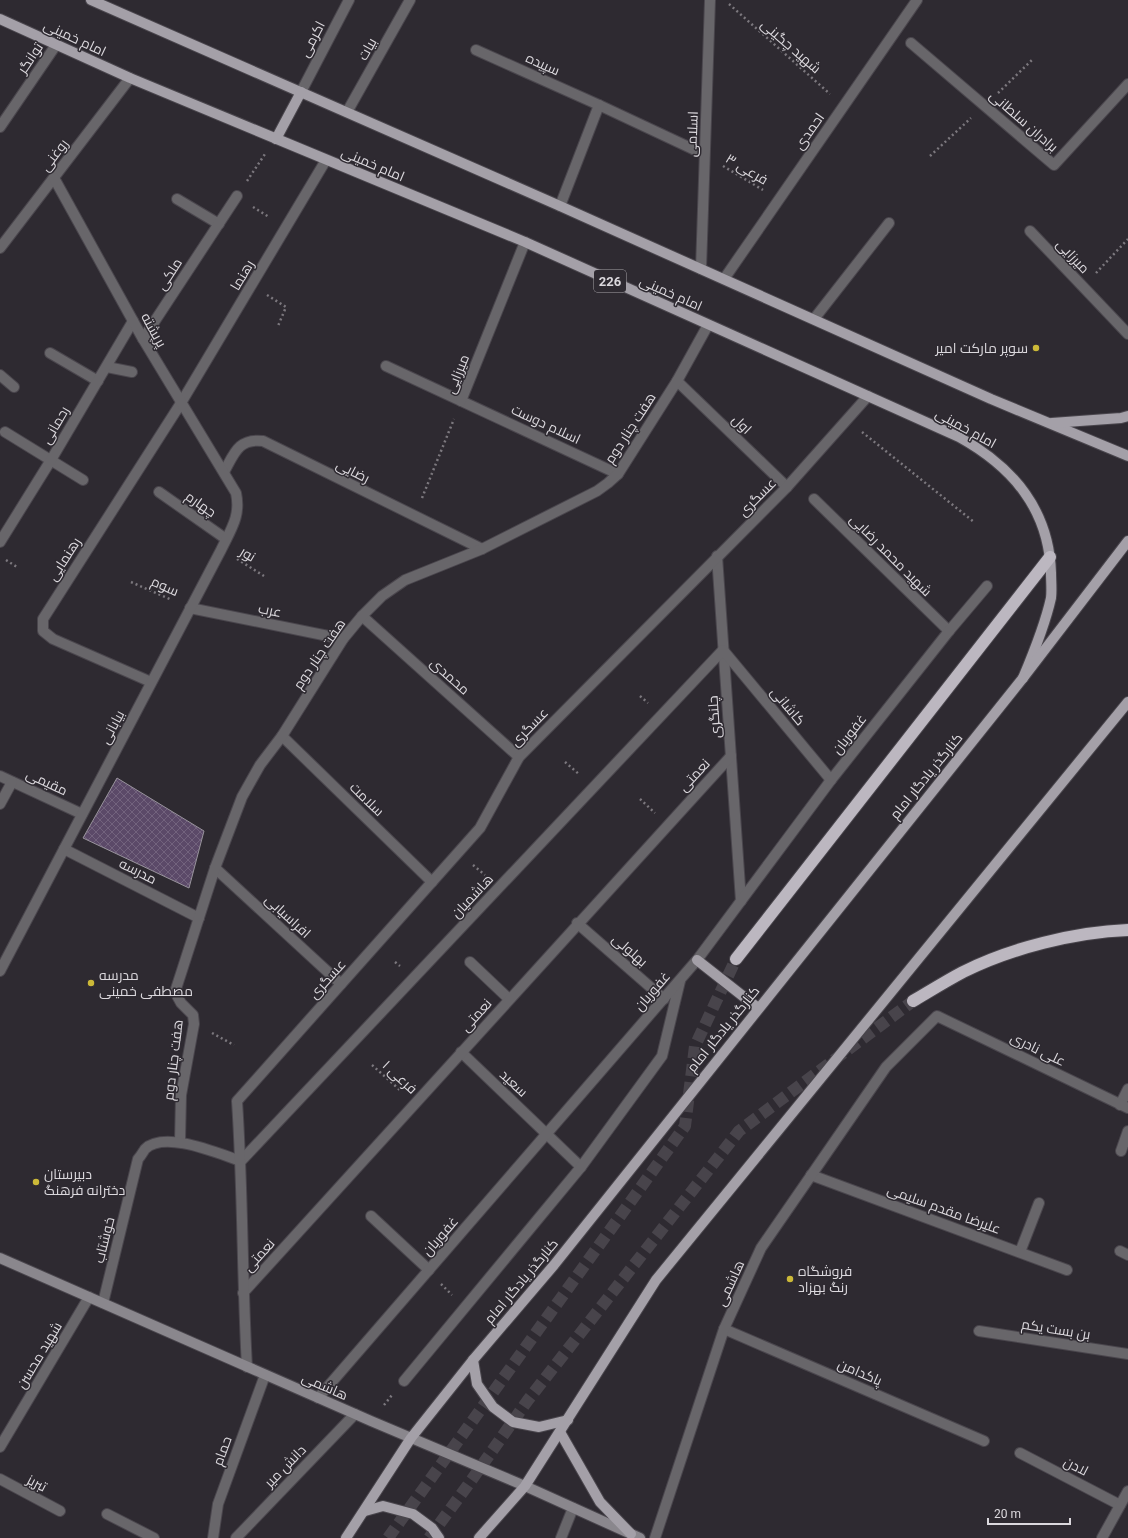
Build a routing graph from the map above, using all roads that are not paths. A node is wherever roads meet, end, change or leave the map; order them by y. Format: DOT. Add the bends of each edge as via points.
graph roads {
  1 [pos="90,0"];
  2 [pos="349,0"];
  3 [pos="410,0"];
  4 [pos="710,0"];
  5 [pos="917,0"];
  6 [pos="0,19"];
  7 [pos="911,43"];
  8 [pos="56,45"];
  9 [pos="476,50"];
  10 [pos="130,78"];
  11 [pos="1128,84"];
  12 [pos="301,92"];
  13 [pos="599,105"];
  14 [pos="347,112"];
  15 [pos="0,127"];
  16 [pos="276,138"];
  17 [pos="695,150"];
  18 [pos="326,160"];
  19 [pos="54,178"];
  20 [pos="237,196"];
  21 [pos="177,199"];
  22 [pos="560,206"];
  23 [pos="889,223"];
  24 [pos="219,224"];
  25 [pos="1030,231"];
  26 [pos="525,242"];
  27 [pos="0,248"];
  28 [pos="701,269"];
  29 [pos="724,279"];
  30 [pos="814,319"];
  31 [pos="133,321"];
  32 [pos="708,324"];
  33 [pos="1128,334"];
  34 [pos="143,339"];
  35 [pos="50,353"];
  36 [pos="386,366"];
  37 [pos="107,367"];
  38 [pos="132,372"];
  39 [pos="0,375"];
  40 [pos="98,381"];
  41 [pos="677,381"];
  42 [pos="14,386"];
  43 [pos="868,396"];
  44 [pos="461,401"];
  45 [pos="181,403"];
  46 [pos="1128,416"];
  47 [pos="1050,424"];
  48 [pos="5,432"];
  49 [pos="1128,456"];
  50 [pos="51,460"];
  51 [pos="224,472"];
  52 [pos="618,474"];
  53 [pos="83,480"];
  54 [pos="787,487"];
  55 [pos="159,492"];
  56 [pos="236,493"];
  57 [pos="814,498"];
  58 [pos="226,539"];
  59 [pos="1128,541"];
  60 [pos="0,542"];
  61 [pos="482,549"];
  62 [pos="717,556"];
  63 [pos="1050,557"];
  64 [pos="987,586"];
  65 [pos="190,608"];
  66 [pos="362,616"];
  67 [pos="948,631"];
  68 [pos="343,639"];
  69 [pos="723,650"];
  70 [pos="1023,678"];
  71 [pos="151,682"];
  72 [pos="1128,702"];
  73 [pos="282,736"];
  74 [pos="731,756"];
  75 [pos="519,757"];
  76 [pos="0,776"];
  77 [pos="831,780"];
  78 [pos="12,782"];
  79 [pos="0,804"];
  80 [pos="82,814"];
  81 [pos="64,849"];
  82 [pos="215,868"];
  83 [pos="432,882"];
  84 [pos="741,900"];
  85 [pos="199,918"];
  86 [pos="577,923"];
  87 [pos="1128,930"];
  88 [pos="4,955"];
  89 [pos="697,960"];
  90 [pos="736,960"];
  91 [pos="470,962"];
  92 [pos="0,971"];
  93 [pos="680,979"];
  94 [pos="341,984"];
  95 [pos="509,999"];
  96 [pos="664,999"];
  97 [pos="913,1001"];
  98 [pos="758,1008"];
  99 [pos="937,1016"];
  100 [pos="461,1052"];
  101 [pos="1128,1089"];
  102 [pos="237,1101"];
  103 [pos="1124,1106"];
  104 [pos="1128,1131"];
  105 [pos="547,1134"];
  106 [pos="180,1142"];
  107 [pos="1121,1151"];
  108 [pos="241,1161"];
  109 [pos="582,1167"];
  110 [pos="811,1175"];
  111 [pos="1038,1203"];
  112 [pos="371,1216"];
  113 [pos="1020,1252"];
  114 [pos="0,1258"];
  115 [pos="429,1270"];
  116 [pos="1067,1270"];
  117 [pos="243,1293"];
  118 [pos="89,1297"];
  119 [pos="103,1303"];
  120 [pos="724,1328"];
  121 [pos="979,1331"];
  122 [pos="1128,1354"];
  123 [pos="473,1360"];
  124 [pos="247,1367"];
  125 [pos="265,1375"];
  126 [pos="404,1381"];
  127 [pos="318,1398"];
  128 [pos="355,1414"];
  129 [pos="568,1420"];
  130 [pos="560,1432"];
  131 [pos="411,1438"];
  132 [pos="984,1441"];
  133 [pos="0,1447"];
  134 [pos="1020,1453"];
  135 [pos="0,1479"];
  136 [pos="525,1486"];
  137 [pos="1128,1491"];
  138 [pos="1120,1505"];
  139 [pos="573,1508"];
  140 [pos="60,1511"];
  141 [pos="365,1511"];
  142 [pos="106,1514"];
  143 [pos="635,1536"];
  144 [pos="154,1538"];
  145 [pos="213,1538"];
  146 [pos="236,1538"];
  147 [pos="346,1538"];
  148 [pos="439,1538"];
  149 [pos="479,1538"];
  150 [pos="560,1538"];
  151 [pos="655,1538"];
  152 [pos="1102,1538"];
  1 -- 12 [label="main road"];
  2 -- 12 [label="street, اکرمی"];
  3 -- 14 [label="street, بیات"];
  4 -- 28 [label="street, اسلامی"];
  5 -- 29 [label="street, احمدی"];
  6 -- 8 [label="main road, امام خمینی / 226"];
  7 -- 11 [label="street, برادران سلطانی" via="1054,165"];
  8 -- 10 [label="main road, امام خمینی / 226"];
  8 -- 15 [label="street, توانگر"];
  9 -- 13 [label="street, سپیده"];
  10 -- 16 [label="main road, امام خمینی / 226"];
  10 -- 19 [label="street, روغنی"];
  12 -- 14 [label="main road"];
  12 -- 16 [label="main road"];
  13 -- 17 [label="street, سپیده"];
  13 -- 22 [label="street"];
  14 -- 22 [label="main road"];
  16 -- 18 [label="main road, امام خمینی / 226"];
  18 -- 26 [label="main road, امام خمینی / 226"];
  18 -- 45 [label="street, رهنما"];
  19 -- 27 [label="street, روغنی"];
  19 -- 31 [label="street, پرپشته"];
  20 -- 24 [label="street, ملکی"];
  21 -- 24 [label="street"];
  22 -- 28 [label="main road"];
  23 -- 30 [label="street"];
  24 -- 34 [label="street, ملکی"];
  25 -- 33 [label="street, میرزایی"];
  26 -- 32 [label="main road, امام خمینی / 226"];
  26 -- 44 [label="street, میرزایی"];
  28 -- 29 [label="main road"];
  29 -- 30 [label="main road"];
  30 -- 47 [label="main road"];
  31 -- 34 [label="street, پرپشته"];
  31 -- 37 [label="street, رحمانی"];
  32 -- 41 [label="street, هفت چنار دوم"];
  32 -- 43 [label="main road, امام خمینی / 226"];
  34 -- 45 [label="street, پرپشته"];
  35 -- 40 [label="street"];
  36 -- 44 [label="street, اسلام دوست"];
  37 -- 38 [label="street"];
  37 -- 40 [label="street, رحمانی"];
  39 -- 42 [label="street"];
  40 -- 50 [label="street, رحمانی"];
  41 -- 52 [label="street, هفت چنار دوم"];
  41 -- 54 [label="street, اول"];
  43 -- 54 [label="street, عسگری"];
  43 -- 63 [label="main road, امام خمینی / 226" via="959,437 984,451 1006,469 1038,514"];
  44 -- 52 [label="street, اسلام دوست"];
  45 -- 51 [label="street, پرپشته"];
  45 -- 71 [label="street, رهنمایی" via="43,619 43,631 53,639"];
  46 -- 47 [label="main road"];
  47 -- 49 [label="main road"];
  48 -- 50 [label="street"];
  50 -- 53 [label="street"];
  50 -- 60 [label="street, رحمانی"];
  51 -- 56 [label="street, پرپشته"];
  51 -- 61 [label="street, رضایی" via="236,450 243,444 251,440 263,441"];
  52 -- 61 [label="street, هفت چنار دوم" via="597,491"];
  54 -- 62 [label="street, عسگری"];
  55 -- 58 [label="street, چهارم"];
  56 -- 58 [label="street, بیابانی" via="239,507 236,520"];
  57 -- 67 [label="street, شهید محمد رضایی"];
  58 -- 65 [label="street, بیابانی"];
  59 -- 70 [label="main road, کنارگذر یادگار امام"];
  61 -- 66 [label="street, هفت چنار دوم" via="405,580 382,596"];
  62 -- 69 [label="street, چلنگری"];
  62 -- 75 [label="street, عسگری"];
  63 -- 70 [label="main road, امام خمینی / 226" via="1051,596 1040,636"];
  63 -- 90 [label="highway"];
  64 -- 67 [label="street, غفوریان"];
  65 -- 68 [label="street, عرب"];
  65 -- 71 [label="street, بیابانی"];
  66 -- 68 [label="street, هفت چنار دوم"];
  66 -- 75 [label="street, محمدی"];
  67 -- 77 [label="street, غفوریان"];
  68 -- 73 [label="street, هفت چنار دوم"];
  69 -- 74 [label="street, چلنگری"];
  69 -- 77 [label="street, کاشانی"];
  69 -- 108 [label="street, هاشمیان"];
  70 -- 98 [label="main road, کنارگذر یادگار امام"];
  71 -- 80 [label="street, بیابانی"];
  72 -- 129 [label="main road" via="656,1280"];
  73 -- 82 [label="street, هفت چنار دوم" via="260,765 242,797"];
  73 -- 83 [label="street, سلامت"];
  74 -- 84 [label="street, چلنگری"];
  74 -- 86 [label="street, نعمتی"];
  75 -- 83 [label="street, عسگری" via="480,828"];
  76 -- 78 [label="street, مقیمی"];
  77 -- 84 [label="street, غفوریان"];
  78 -- 79 [label="street"];
  78 -- 80 [label="street, مقیمی"];
  80 -- 81 [label="street, بیابانی"];
  81 -- 85 [label="street, مدرسه"];
  81 -- 88 [label="street, بیابانی"];
  82 -- 85 [label="street, هفت چنار دوم"];
  82 -- 94 [label="street, افراسیابی"];
  83 -- 94 [label="street, عسگری"];
  84 -- 89 [label="street, غفوریان"];
  85 -- 106 [label="street, هفت چنار دوم" via="175,992 181,1003 193,1015 182,1095"];
  86 -- 95 [label="street, نعمتی"];
  86 -- 96 [label="street, بهلولی"];
  87 -- 97 [label="highway" via="1063,939 1010,952 964,972"];
  88 -- 92 [label="street, بیابانی"];
  89 -- 93 [label="street, غفوریان"];
  89 -- 98 [label="main road"];
  91 -- 95 [label="street"];
  93 -- 96 [label="street, غفوریان"];
  93 -- 109 [label="street" via="662,1056"];
  94 -- 102 [label="street, عسگری"];
  95 -- 100 [label="street, نعمتی"];
  96 -- 105 [label="street, غفوریان"];
  98 -- 123 [label="main road, کنارگذر یادگار امام" via="554,1264"];
  99 -- 103 [label="street, علی نادری"];
  99 -- 110 [label="street, هاشمی" via="886,1067"];
  100 -- 105 [label="street, سعید"];
  100 -- 117 [label="street, نعمتی"];
  101 -- 103 [label="street"];
  102 -- 108 [label="street, نعمتی"];
  104 -- 107 [label="street"];
  105 -- 109 [label="street, سعید"];
  105 -- 115 [label="street, غفوریان"];
  106 -- 108 [label="street"];
  106 -- 119 [label="street, خوشتاب" via="158,1143 146,1148 138,1160"];
  108 -- 117 [label="street, نعمتی"];
  109 -- 126 [label="street"];
  110 -- 113 [label="street, علیرضا مقدم سلیمی"];
  110 -- 120 [label="street, هاشمی" via="761,1248"];
  111 -- 113 [label="street"];
  112 -- 115 [label="street"];
  113 -- 116 [label="street, علیرضا مقدم سلیمی"];
  114 -- 118 [label="main road, هاشمی"];
  115 -- 127 [label="street, غفوریان"];
  117 -- 124 [label="street, نعمتی"];
  118 -- 119 [label="main road, هاشمی"];
  118 -- 133 [label="street, شهید محسن"];
  119 -- 124 [label="main road, هاشمی"];
  120 -- 132 [label="street, پاکدامن"];
  120 -- 151 [label="street, هاشمی"];
  121 -- 122 [label="street, بن بست یکم"];
  123 -- 129 [label="main road" via="477,1384 493,1407 513,1422 539,1427"];
  123 -- 131 [label="main road, کنارگذر یادگار امام"];
  124 -- 125 [label="main road, هاشمی"];
  125 -- 127 [label="main road, هاشمی"];
  125 -- 145 [label="street, حمام" via="218,1504"];
  127 -- 128 [label="main road, هاشمی"];
  128 -- 131 [label="main road, هاشمی"];
  128 -- 146 [label="street, دانش میر"];
  129 -- 130 [label="main road"];
  130 -- 136 [label="main road"];
  130 -- 143 [label="main road" via="600,1502"];
  131 -- 136 [label="main road, هاشمی"];
  131 -- 141 [label="main road, کنارگذر یادگار امام"];
  134 -- 138 [label="street, لادن"];
  135 -- 140 [label="street, تبریز"];
  136 -- 139 [label="main road, هاشمی"];
  136 -- 149 [label="main road"];
  137 -- 138 [label="street"];
  138 -- 152 [label="street"];
  139 -- 143 [label="main road, هاشمی"];
  139 -- 150 [label="street"];
  141 -- 147 [label="main road, کنارگذر یادگار امام"];
  141 -- 148 [label="main road" via="383,1506 412,1514 432,1528"];
  142 -- 144 [label="street"];
}
